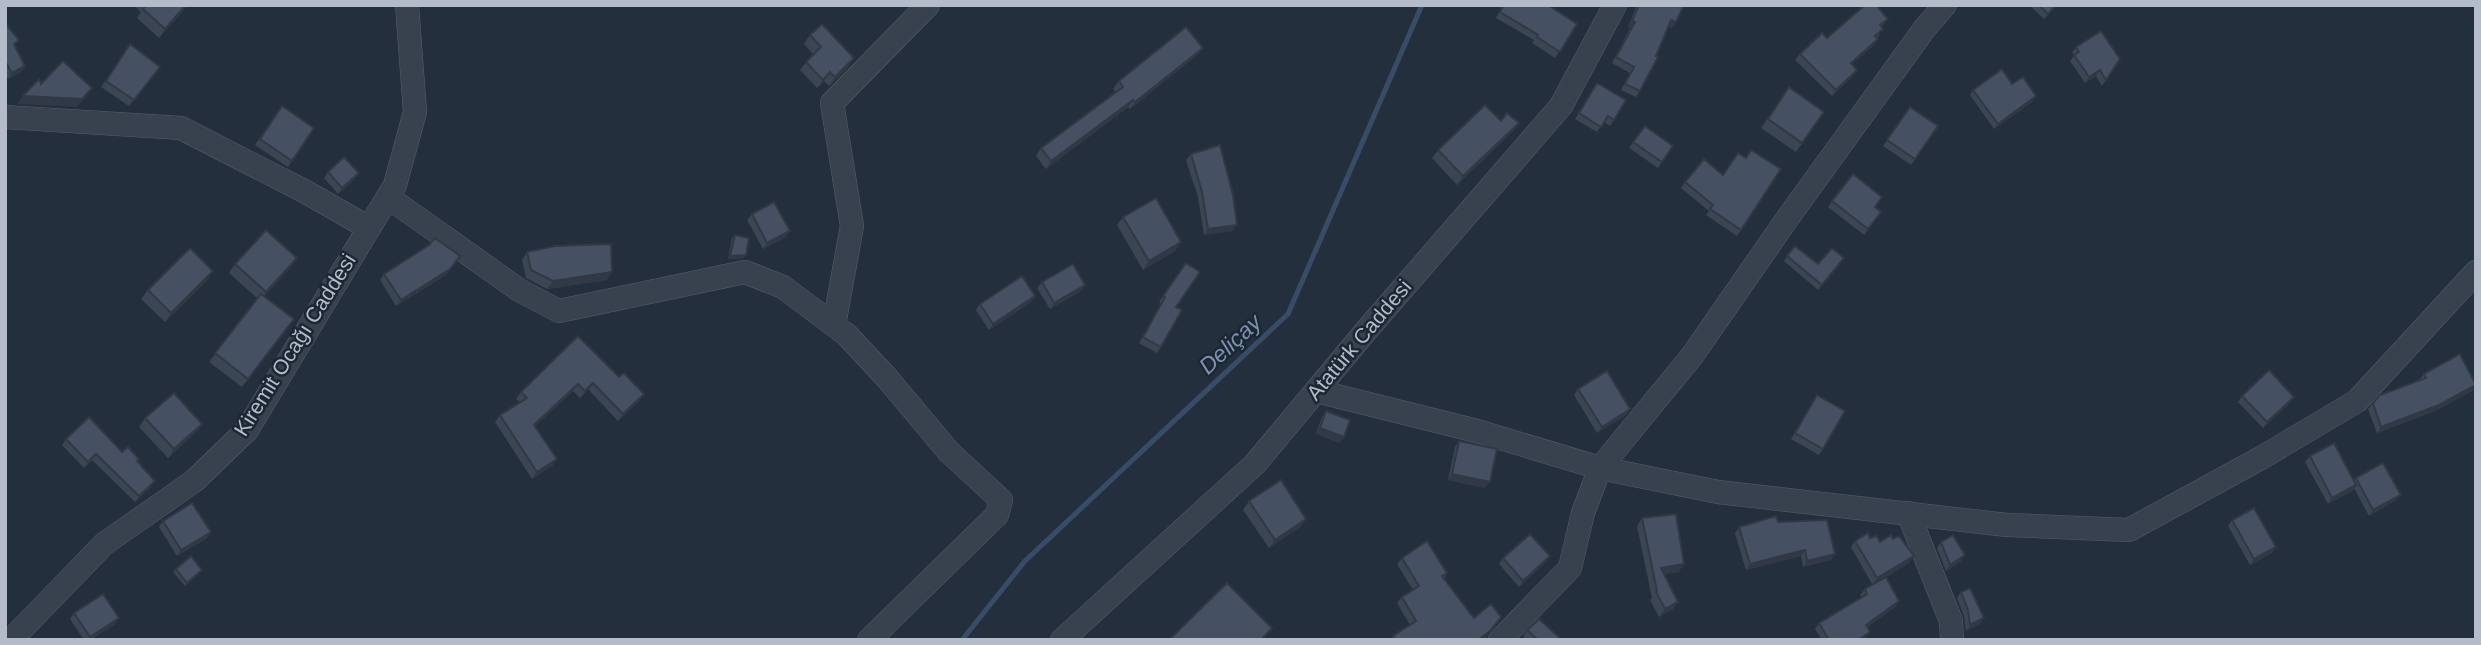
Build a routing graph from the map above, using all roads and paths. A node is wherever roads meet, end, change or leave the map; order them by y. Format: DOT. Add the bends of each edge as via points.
graph roads {
  1 [pos="407,5"];
  2 [pos="928,5"];
  3 [pos="1615,5"];
  4 [pos="1945,5"];
  5 [pos="5,117"];
  6 [pos="387,197"];
  7 [pos="369,228"];
  8 [pos="2476,272"];
  9 [pos="834,325"];
  10 [pos="1316,391"];
  11 [pos="1600,468"];
  12 [pos="1908,513"];
  13 [pos="11,640"];
  14 [pos="869,640"];
  15 [pos="1062,640"];
  16 [pos="1500,640"];
  17 [pos="1952,640"];
  1 -- 6 [label="street, Kiremit Ocağı Caddesi" via="415,112 395,185"];
  2 -- 9 [label="street" via="832,103 852,226"];
  3 -- 10 [label="street, Atatürk Caddesi" via="1561,106"];
  4 -- 11 [label="street" via="1795,207 1692,356"];
  5 -- 7 [label="street" via="181,128"];
  6 -- 7 [label="street, Kiremit Ocağı Caddesi"];
  6 -- 9 [label="street" via="519,290 559,311 745,272 783,287"];
  7 -- 13 [label="street, Kiremit Ocağı Caddesi" via="247,430 194,481 104,544"];
  8 -- 12 [label="street" via="2357,401 2129,530 2007,525"];
  9 -- 14 [label="street" via="887,377 948,452 1001,500 997,515"];
  10 -- 11 [label="street" via="1477,431"];
  10 -- 15 [label="street, Atatürk Caddesi" via="1255,464"];
  11 -- 12 [label="street" via="1718,492"];
  11 -- 16 [label="street" via="1570,568"];
  12 -- 17 [label="street" via="1951,621"];
}
